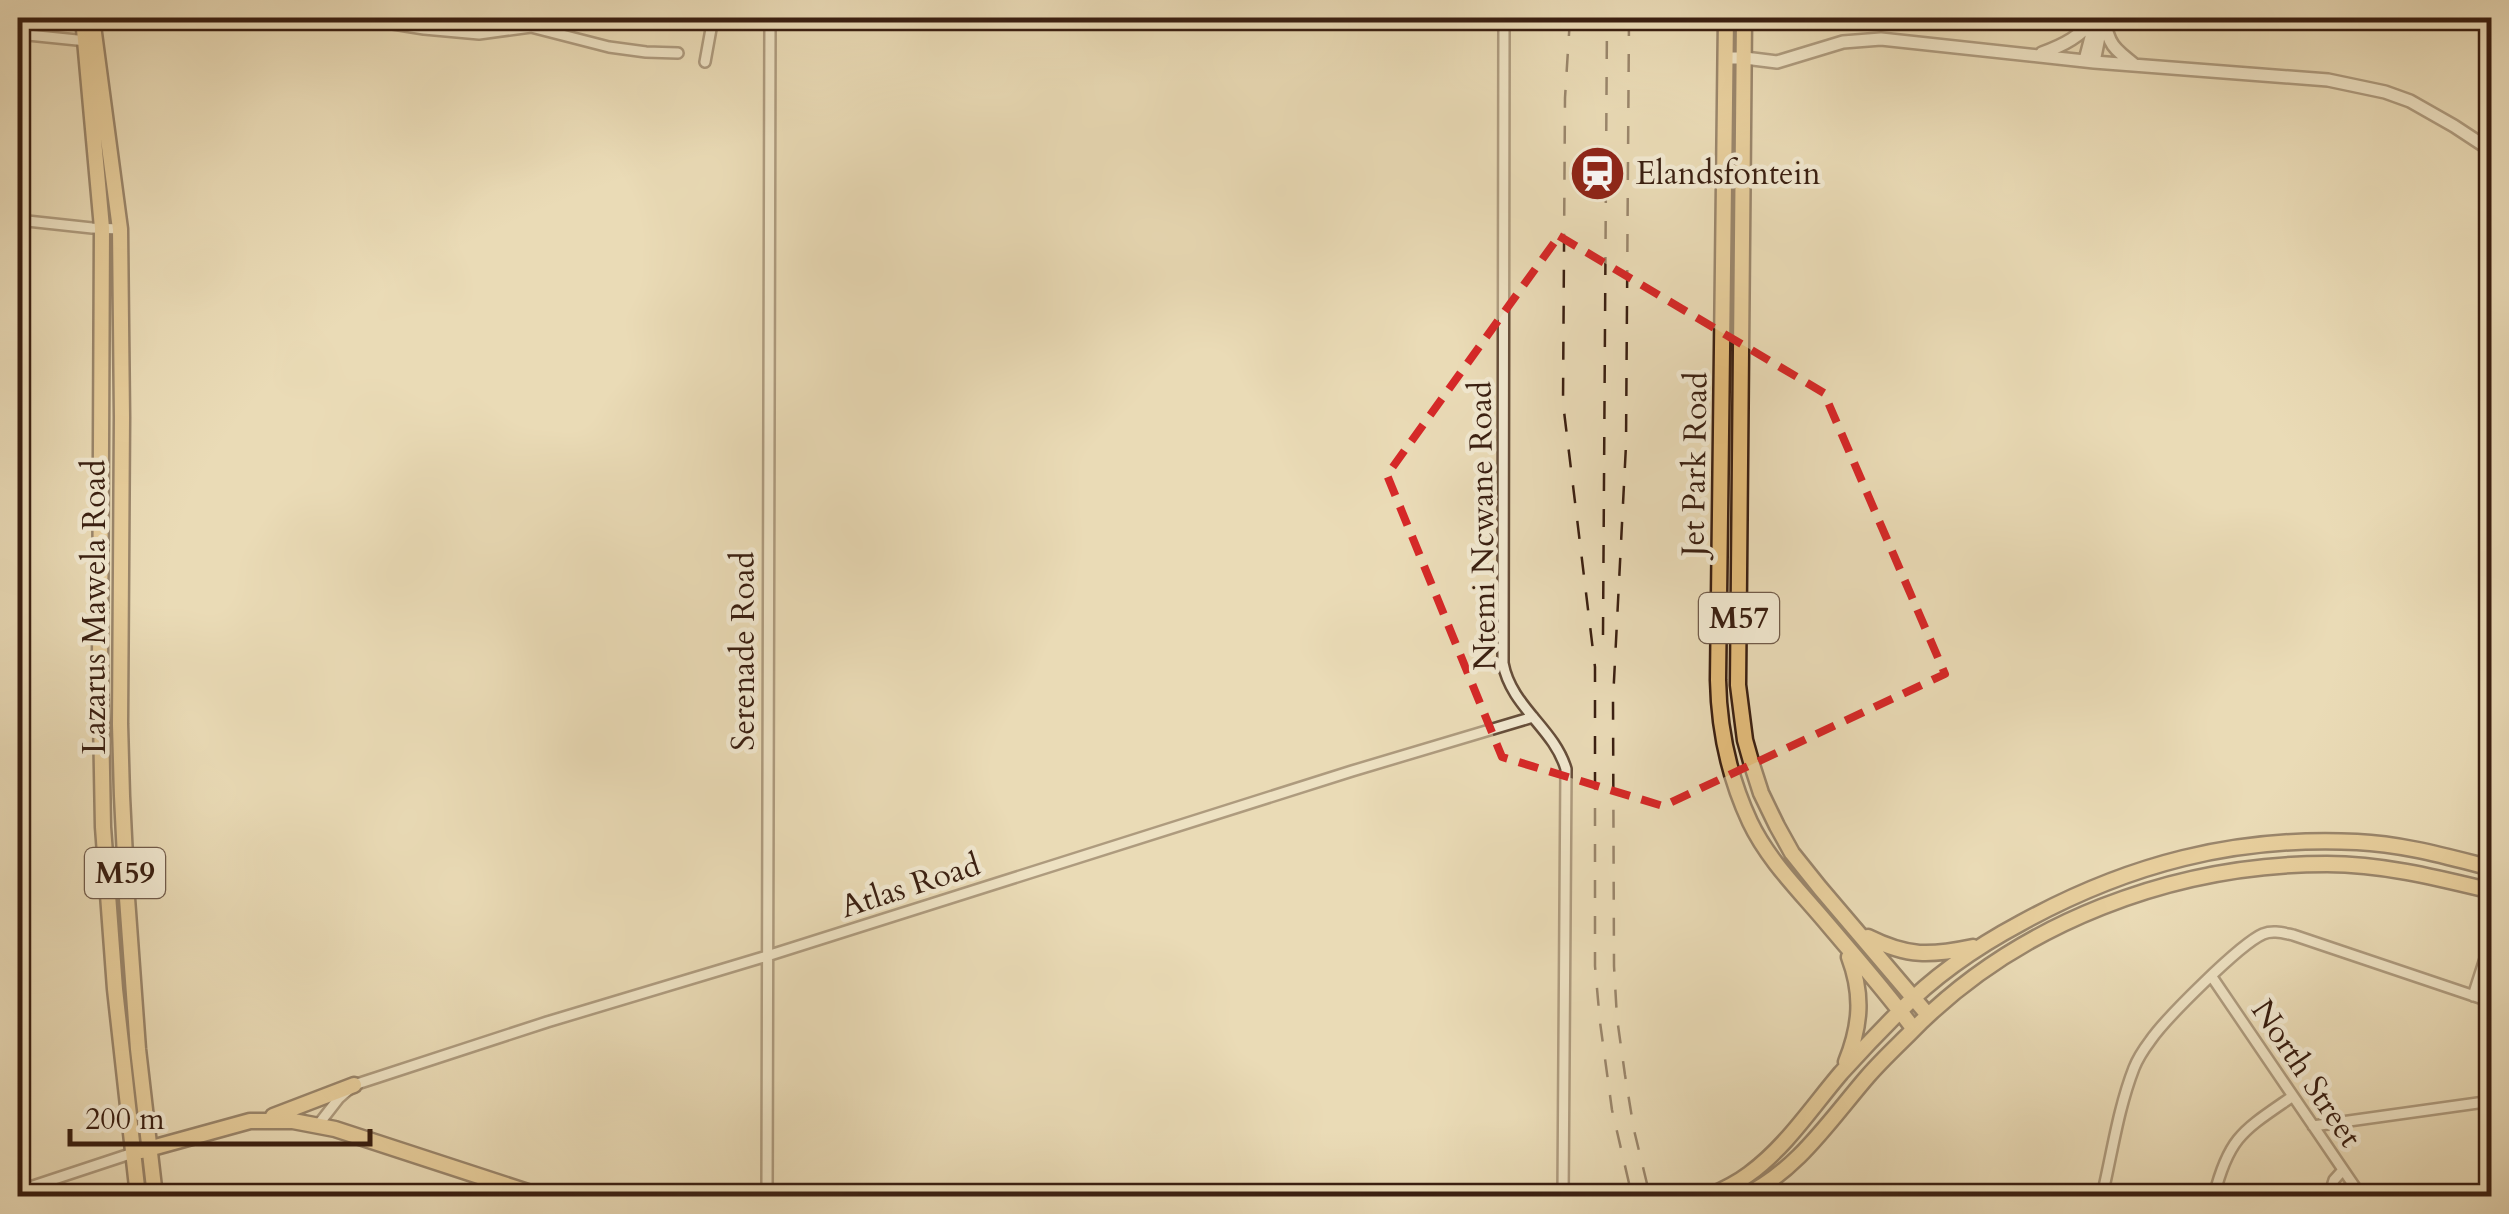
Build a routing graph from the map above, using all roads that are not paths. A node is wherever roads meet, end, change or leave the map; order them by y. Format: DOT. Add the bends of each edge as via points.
graph roads {
  1 [pos="83,18"];
  2 [pos="92,18"];
  3 [pos="713,18"];
  4 [pos="770,18"];
  5 [pos="1504,18"];
  6 [pos="1726,18"];
  7 [pos="1744,18"];
  8 [pos="2100,18"];
  9 [pos="368,20"];
  10 [pos="536,22"];
  11 [pos="18,34"];
  12 [pos="90,40"];
  13 [pos="678,52"];
  14 [pos="2038,54"];
  15 [pos="1726,58"];
  16 [pos="1744,58"];
  17 [pos="2089,61"];
  18 [pos="704,62"];
  19 [pos="2135,65"];
  20 [pos="2492,151"];
  21 [pos="18,220"];
  22 [pos="102,228"];
  23 [pos="120,228"];
  24 [pos="1533,717"];
  25 [pos="2492,868"];
  26 [pos="2492,891"];
  27 [pos="1859,932"];
  28 [pos="2492,937"];
  29 [pos="1844,943"];
  30 [pos="1979,946"];
  31 [pos="766,956"];
  32 [pos="2212,976"];
  33 [pos="2473,996"];
  34 [pos="1914,998"];
  35 [pos="2492,1002"];
  36 [pos="1900,1011"];
  37 [pos="1928,1014"];
  38 [pos="1914,1028"];
  39 [pos="1842,1072"];
  40 [pos="354,1085"];
  41 [pos="2293,1096"];
  42 [pos="2492,1101"];
  43 [pos="263,1120"];
  44 [pos="318,1125"];
  45 [pos="2313,1126"];
  46 [pos="150,1149"];
  47 [pos="134,1153"];
  48 [pos="2342,1170"];
  49 [pos="18,1190"];
  50 [pos="138,1196"];
  51 [pos="155,1196"];
  52 [pos="540,1196"];
  53 [pos="767,1196"];
  54 [pos="1563,1196"];
  55 [pos="1710,1196"];
  56 [pos="1744,1196"];
  57 [pos="2102,1196"];
  58 [pos="2214,1196"];
  59 [pos="2328,1196"];
  60 [pos="2361,1196"];
  1 -- 12 [label="main road, Lazarus Mawela Road / M59"];
  2 -- 12 [label="main road, Lazarus Mawela Road / M59"];
  3 -- 18 [label="street"];
  4 -- 31 [label="street, Serenade Road"];
  5 -- 24 [label="street, Ntemi Ncwane Road" via="1503,653 1509,684"];
  6 -- 15 [label="main road, Jet Park Road / M57"];
  7 -- 16 [label="main road, Jet Park Road / M57"];
  8 -- 14 [label="street"];
  8 -- 17 [label="street"];
  8 -- 19 [label="street" via="2114,48"];
  9 -- 10 [label="street" via="478,34"];
  10 -- 13 [label="street" via="556,35 609,47"];
  11 -- 12 [label="street"];
  12 -- 22 [label="main road, Lazarus Mawela Road / M59"];
  12 -- 23 [label="main road, Lazarus Mawela Road / M59"];
  14 -- 16 [label="street" via="1868,39 1786,60"];
  14 -- 17 [label="street"];
  15 -- 16 [label="street"];
  15 -- 29 [label="main road, Jet Park Road / M57" via="1720,723 1751,824"];
  16 -- 27 [label="main road, Jet Park Road / M57" via="1740,710 1752,765 1777,826"];
  17 -- 19 [label="street"];
  19 -- 20 [label="street" via="2328,80 2386,92"];
  21 -- 22 [label="street"];
  22 -- 23 [label="street"];
  22 -- 47 [label="main road, Lazarus Mawela Road / M59" via="103,827"];
  23 -- 46 [label="main road, Lazarus Mawela Road / M59" via="120,724 126,898"];
  24 -- 31 [label="street, Atlas Road"];
  24 -- 54 [label="street, Ntemi Ncwane Road" via="1558,749 1566,775"];
  25 -- 30 [label="main road" via="2361,842 2228,848 2100,884"];
  26 -- 37 [label="main road" via="2391,868 2329,864 2198,876 2070,920 2010,952"];
  27 -- 30 [label="main road" via="1910,953"];
  27 -- 34 [label="main road, Jet Park Road / M57"];
  28 -- 33 [label="street"];
  29 -- 36 [label="main road, Jet Park Road / M57"];
  29 -- 39 [label="main road" via="1860,1010"];
  30 -- 34 [label="main road"];
  31 -- 40 [label="street, Atlas Road"];
  31 -- 53 [label="street, Serenade Road"];
  32 -- 33 [label="street" via="2250,941 2280,932"];
  32 -- 41 [label="street, North Street"];
  32 -- 57 [label="street" via="2152,1038 2134,1068"];
  33 -- 35 [label="street"];
  34 -- 36 [label="main road"];
  34 -- 37 [label="main road, Jet Park Road / M57"];
  36 -- 38 [label="main road, Jet Park Road / M57"];
  36 -- 39 [label="main road"];
  37 -- 38 [label="main road"];
  38 -- 56 [label="main road" via="1800,1156"];
  39 -- 55 [label="main road" via="1773,1153"];
  40 -- 43 [label="main road"];
  40 -- 44 [label="street, Atlas Road"];
  41 -- 45 [label="street, North Street"];
  41 -- 58 [label="street" via="2238,1137 2224,1158"];
  42 -- 45 [label="street"];
  43 -- 44 [label="main road"];
  43 -- 46 [label="main road"];
  44 -- 52 [label="main road"];
  45 -- 48 [label="street, North Street"];
  46 -- 47 [label="main road"];
  46 -- 51 [label="main road, Lazarus Mawela Road / M59"];
  47 -- 49 [label="street"];
  47 -- 50 [label="main road, Lazarus Mawela Road / M59"];
  48 -- 59 [label="street"];
  48 -- 60 [label="street, North Street"];
}
